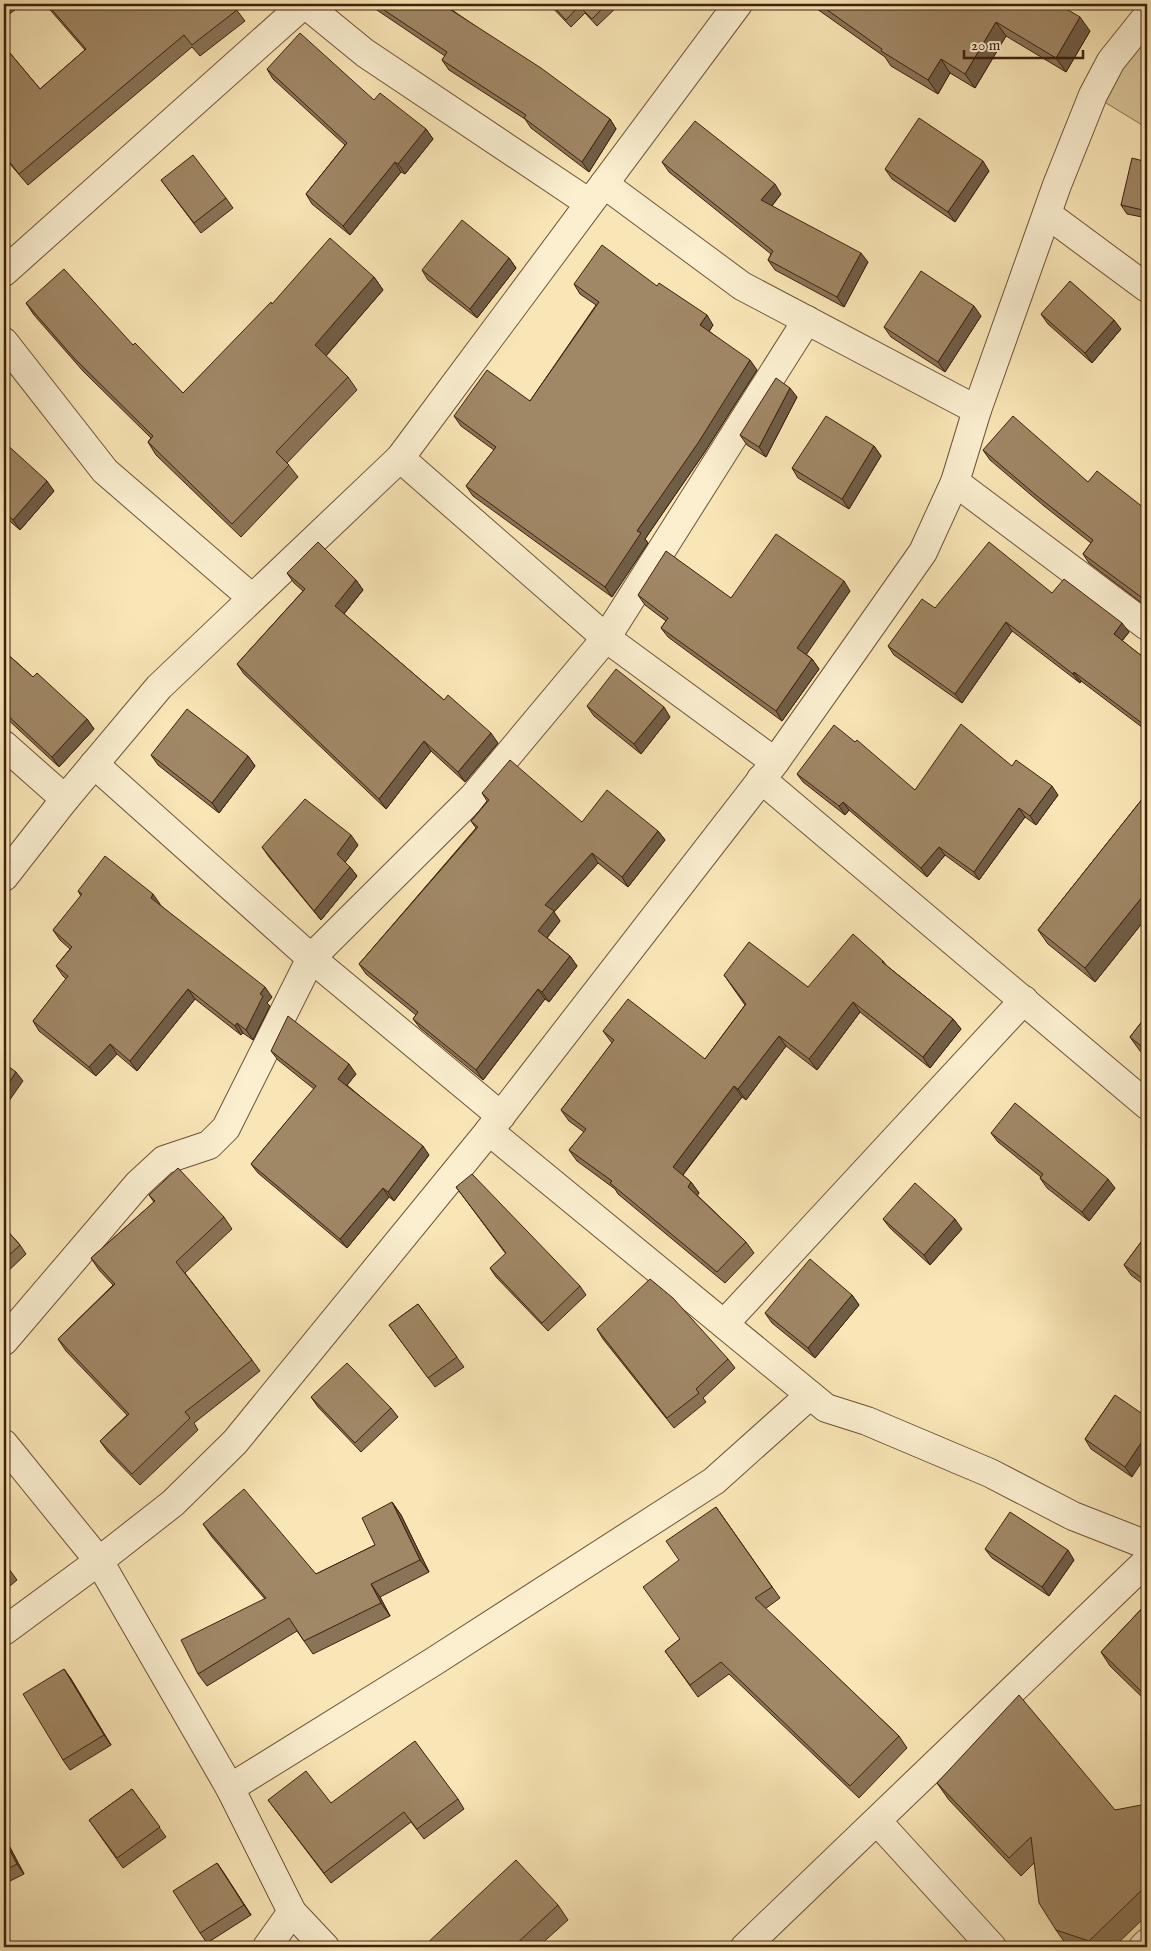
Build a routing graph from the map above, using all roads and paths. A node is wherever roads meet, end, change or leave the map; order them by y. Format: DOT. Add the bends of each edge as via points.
graph roads {
  1 [pos="305,4"];
  2 [pos="738,4"];
  3 [pos="1147,16"];
  4 [pos="597,193"];
  5 [pos="1047,214"];
  6 [pos="4,272"];
  7 [pos="1147,288"];
  8 [pos="807,320"];
  9 [pos="4,342"];
  10 [pos="977,410"];
  11 [pos="400,458"];
  12 [pos="955,482"];
  13 [pos="252,598"];
  14 [pos="1147,626"];
  15 [pos="606,638"];
  16 [pos="4,745"];
  17 [pos="94,764"];
  18 [pos="768,770"];
  19 [pos="65,799"];
  20 [pos="4,877"];
  21 [pos="311,958"];
  22 [pos="1024,1000"];
  23 [pos="1147,1105"];
  24 [pos="495,1123"];
  25 [pos="724,1324"];
  26 [pos="4,1341"];
  27 [pos="810,1395"];
  28 [pos="4,1444"];
  29 [pos="1147,1545"];
  30 [pos="1147,1561"];
  31 [pos="99,1562"];
  32 [pos="4,1631"];
  33 [pos="230,1788"];
  34 [pos="877,1821"];
  35 [pos="292,1912"];
  36 [pos="1147,1943"];
  37 [pos="267,1947"];
  38 [pos="325,1947"];
  39 [pos="745,1947"];
  40 [pos="992,1947"];
  41 [pos="1143,1947"];
  1 -- 4 [label="street" via="365,53"];
  1 -- 6 [label="street"];
  2 -- 4 [label="street"];
  3 -- 5 [label="street" via="1111,62 1093,95"];
  4 -- 8 [label="street" via="742,286"];
  4 -- 11 [label="street"];
  5 -- 7 [label="street"];
  5 -- 10 [label="street"];
  8 -- 10 [label="street"];
  8 -- 15 [label="street"];
  9 -- 13 [label="street" via="105,471"];
  10 -- 12 [label="street"];
  11 -- 13 [label="street"];
  11 -- 15 [label="street"];
  12 -- 14 [label="street"];
  12 -- 18 [label="street" via="922,552"];
  13 -- 17 [label="street" via="159,687"];
  15 -- 18 [label="street"];
  15 -- 21 [label="street" via="473,798"];
  16 -- 19 [label="street"];
  17 -- 19 [label="street"];
  17 -- 21 [label="street"];
  18 -- 22 [label="street"];
  18 -- 24 [label="street"];
  19 -- 20 [label="street"];
  21 -- 24 [label="street"];
  21 -- 26 [label="street" via="226,1128 209,1145 164,1160 138,1184"];
  22 -- 23 [label="street"];
  22 -- 25 [label="street"];
  24 -- 25 [label="street"];
  24 -- 31 [label="street" via="235,1442 173,1504"];
  25 -- 27 [label="street"];
  27 -- 29 [label="street" via="826,1408 867,1420 982,1469 1074,1516"];
  27 -- 33 [label="street" via="714,1481 434,1662"];
  28 -- 31 [label="street"];
  30 -- 34 [label="street"];
  31 -- 32 [label="street"];
  31 -- 33 [label="street"];
  33 -- 35 [label="street"];
  34 -- 39 [label="street"];
  34 -- 40 [label="street"];
  35 -- 37 [label="street"];
  35 -- 38 [label="street"];
  36 -- 41 [label="street"];
}
